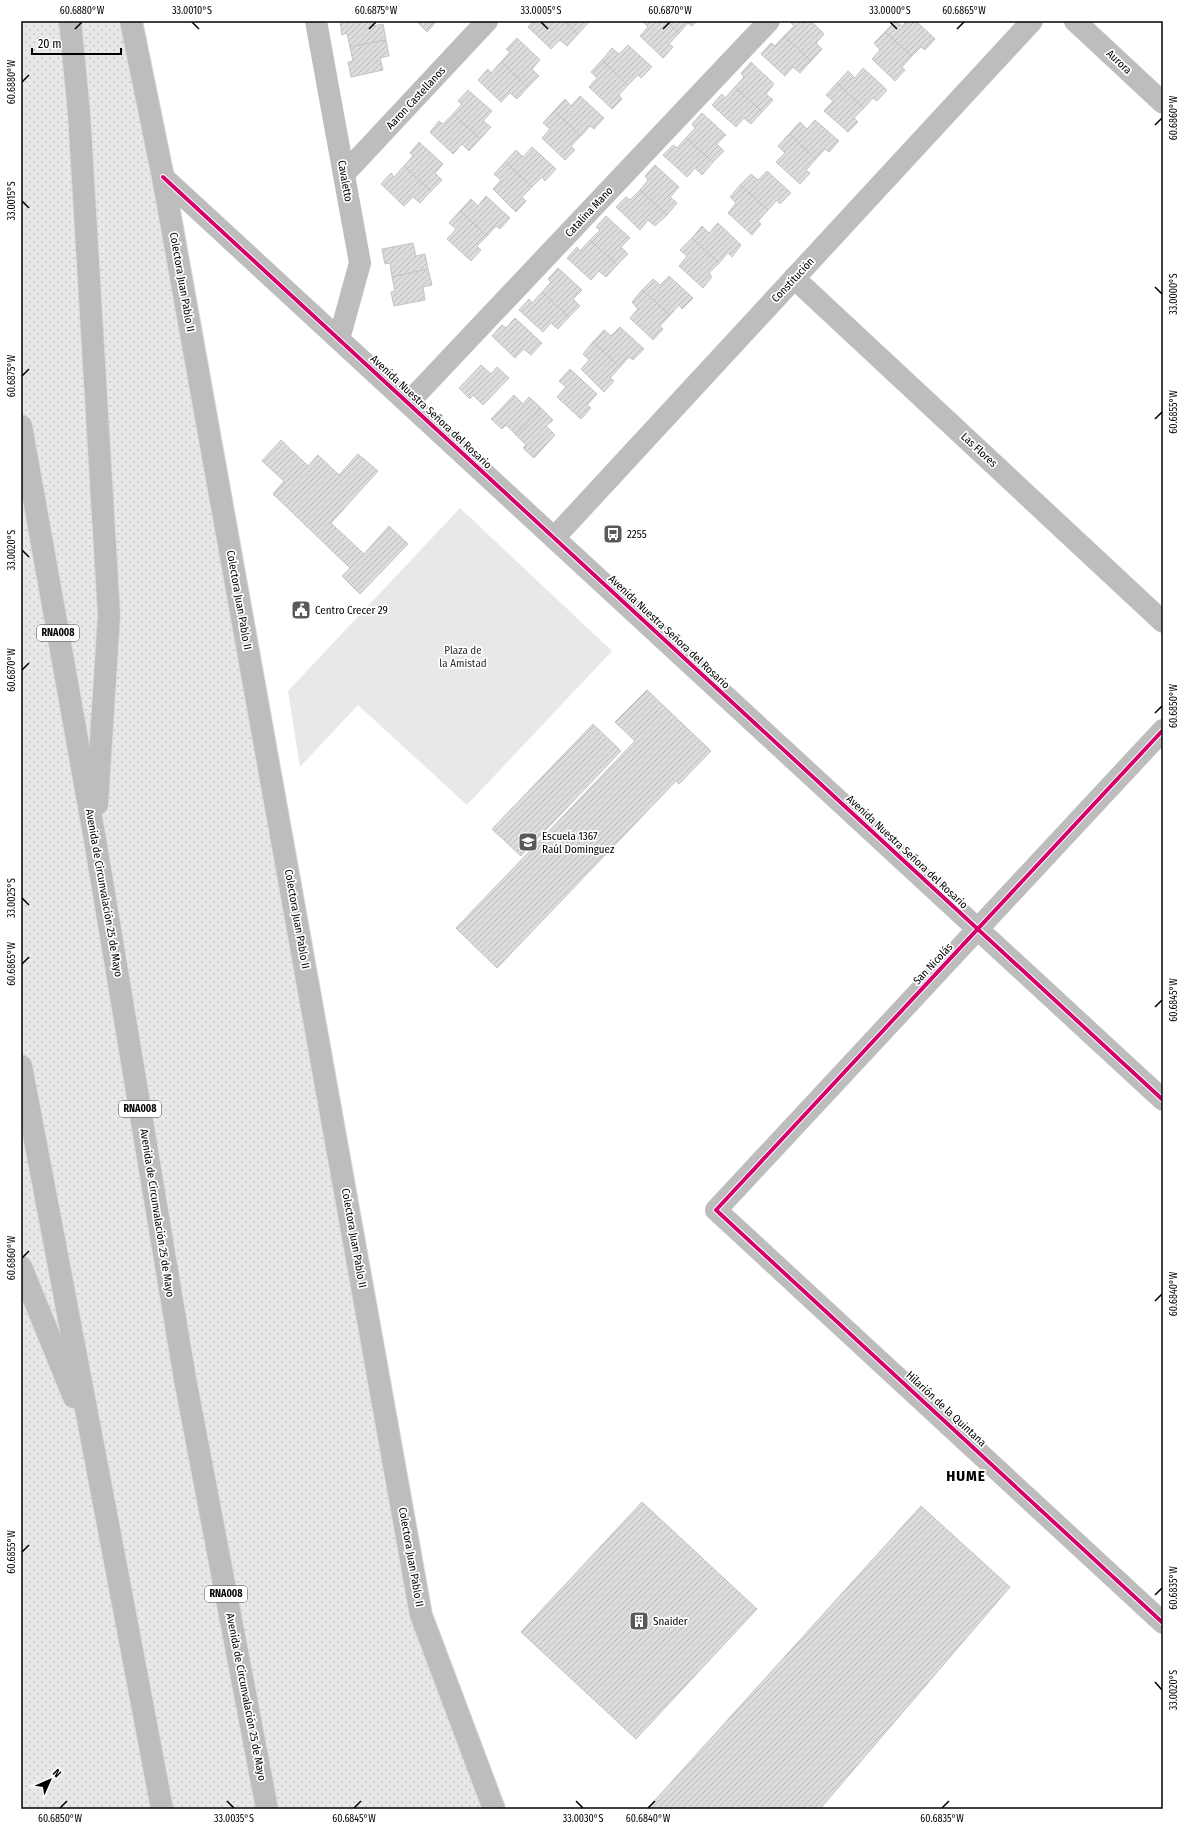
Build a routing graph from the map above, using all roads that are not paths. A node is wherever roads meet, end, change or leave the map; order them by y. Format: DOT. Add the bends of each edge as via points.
graph roads {
  1 [pos="70,21"];
  2 [pos="130,21"];
  3 [pos="316,21"];
  4 [pos="487,21"];
  5 [pos="769,21"];
  6 [pos="1032,21"];
  7 [pos="1075,21"];
  8 [pos="1163,103"];
  9 [pos="344,174"];
  10 [pos="163,177"];
  11 [pos="794,278"];
  12 [pos="339,339"];
  13 [pos="408,404"];
  14 [pos="21,426"];
  15 [pos="554,538"];
  16 [pos="1163,622"];
  17 [pos="1163,730"];
  18 [pos="95,840"];
  19 [pos="978,929"];
  20 [pos="21,1066"];
  21 [pos="1163,1100"];
  22 [pos="716,1210"];
  23 [pos="21,1267"];
  24 [pos="92,1442"];
  25 [pos="1161,1618"];
  26 [pos="162,1809"];
  27 [pos="267,1809"];
  28 [pos="494,1809"];
  1 -- 18 [label="main road" via="79,112 109,615"];
  2 -- 10 [label="main road, Colectora Juan Pablo II"];
  3 -- 9 [label="main road, Cavaletto"];
  4 -- 9 [label="main road, Aaron Castellanos"];
  5 -- 13 [label="main road, Catalina Mano"];
  6 -- 11 [label="main road, Constitución"];
  7 -- 8 [label="main road, Aurora"];
  9 -- 12 [label="main road, Cavaletto" via="360,263"];
  10 -- 12 [label="main road, Avenida Nuestra Señora del Rosario"];
  10 -- 28 [label="main road, Colectora Juan Pablo II" via="421,1615"];
  11 -- 15 [label="main road, Constitución"];
  11 -- 16 [label="main road, Las Flores"];
  12 -- 13 [label="main road, Avenida Nuestra Señora del Rosario"];
  13 -- 15 [label="main road, Avenida Nuestra Señora del Rosario"];
  14 -- 18 [label="main road, Avenida de Circunvalación 25 de Mayo / RNA008"];
  15 -- 19 [label="main road, Avenida Nuestra Señora del Rosario"];
  17 -- 19 [label="main road, San Nicolás"];
  18 -- 27 [label="main road, Avenida de Circunvalación 25 de Mayo / RNA008" via="184,1379"];
  19 -- 21 [label="main road, Avenida Nuestra Señora del Rosario"];
  19 -- 22 [label="main road, San Nicolás"];
  20 -- 24 [label="main road"];
  22 -- 25 [label="main road, Hilarión de la Quintana"];
  23 -- 24 [label="main road"];
  24 -- 26 [label="main road"];
}
